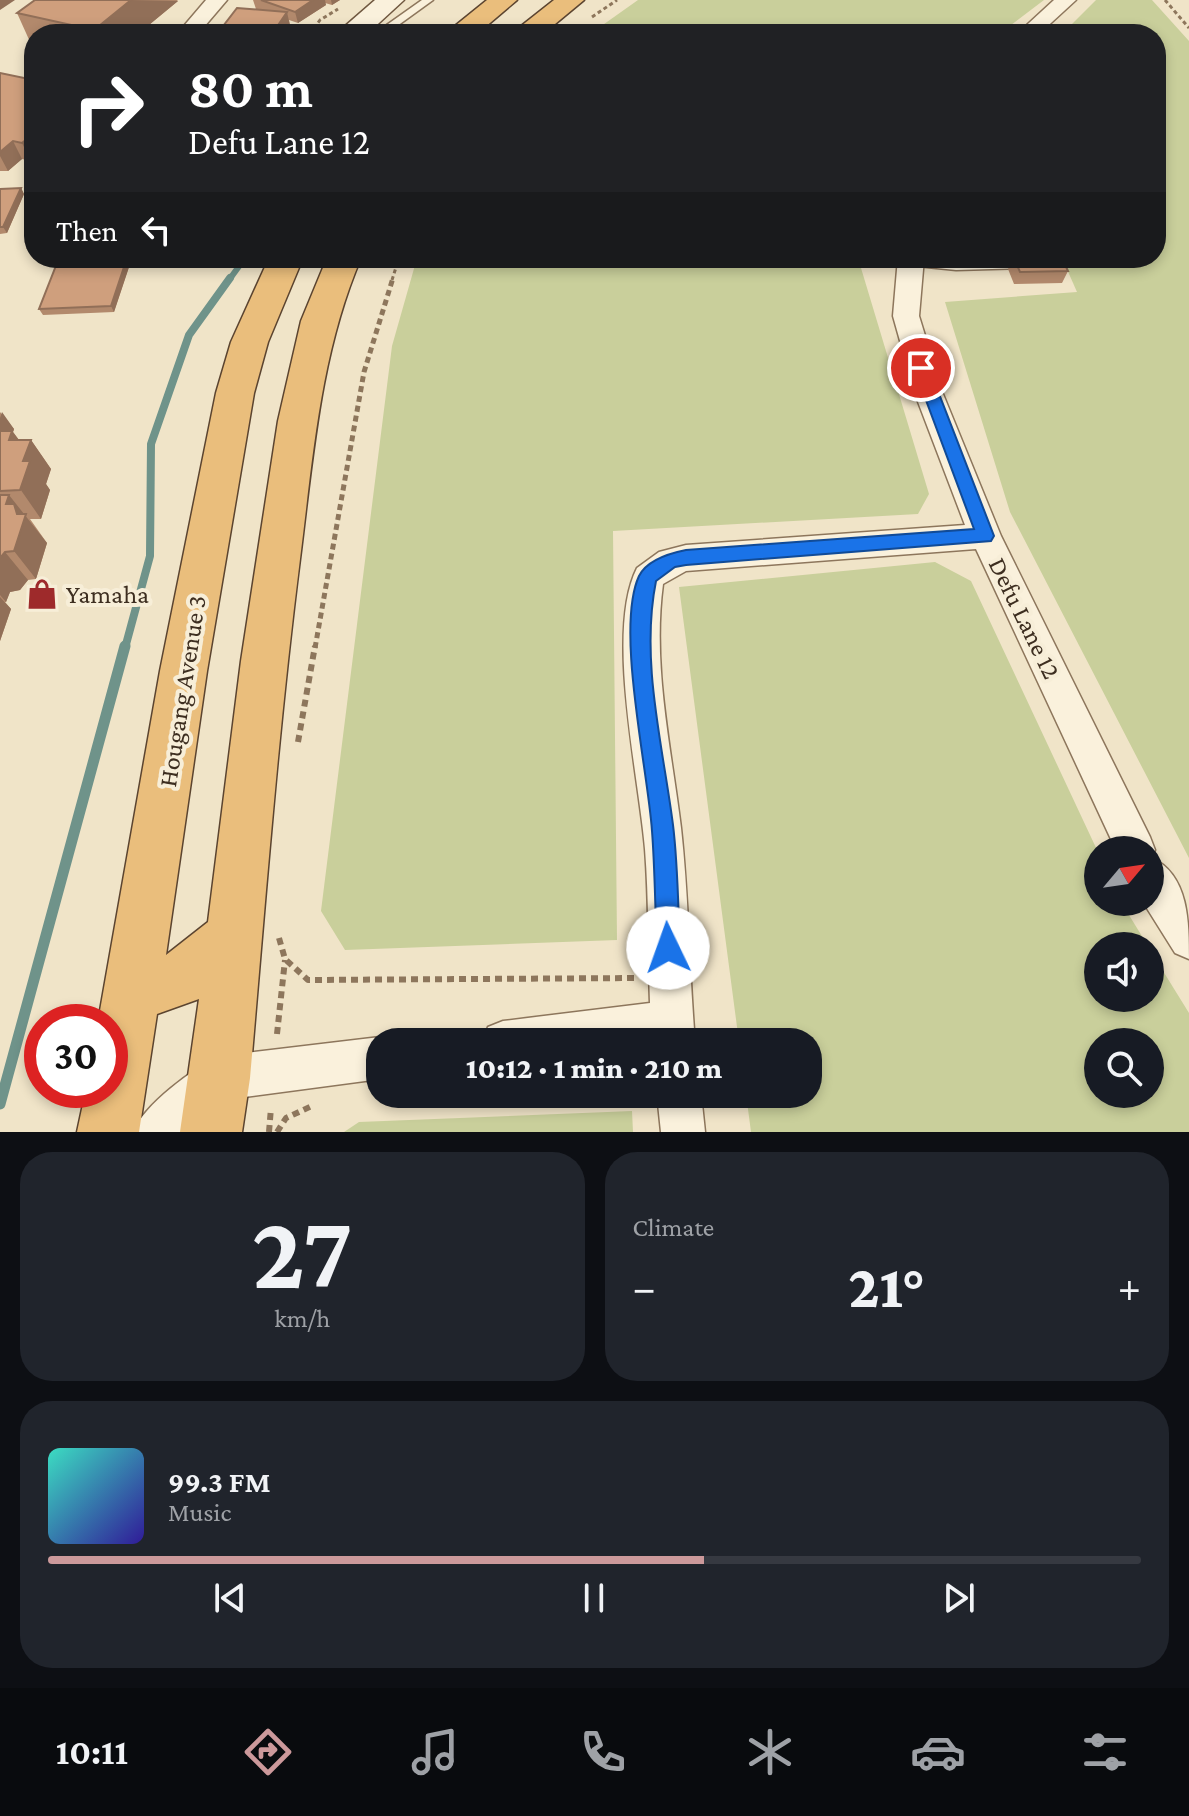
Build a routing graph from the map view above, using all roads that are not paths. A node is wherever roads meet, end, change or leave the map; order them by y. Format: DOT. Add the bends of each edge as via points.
graph roads {
  1 [pos="217,0"];
  2 [pos="391,0"];
  3 [pos="428,0"];
  4 [pos="504,0"];
  5 [pos="571,0"];
  6 [pos="1066,0"];
  7 [pos="196,24"];
  8 [pos="362,24"];
  9 [pos="393,24"];
  10 [pos="472,24"];
  11 [pos="539,24"];
  12 [pos="1038,24"];
  13 [pos="281,268"];
  14 [pos="339,268"];
  15 [pos="910,268"];
  16 [pos="985,536"];
  17 [pos="1129,836"];
  18 [pos="1164,899"];
  19 [pos="256,934"];
  20 [pos="1189,939"];
  21 [pos="135,989"];
  22 [pos="673,1028"];
  23 [pos="366,1062"];
  24 [pos="215,1105"];
  25 [pos="680,1108"];
  26 [pos="108,1132"];
  27 [pos="155,1132"];
  28 [pos="683,1132"];
  1 -- 7 [label="street"];
  2 -- 8 [label="main road"];
  3 -- 9 [label="lane"];
  4 -- 10 [label="highway"];
  5 -- 11 [label="highway"];
  6 -- 12 [label="street"];
  13 -- 21 [label="highway, Hougang Avenue 3" via="235,391 195,599"];
  14 -- 19 [label="highway" via="326,294 302,391 263,659"];
  15 -- 16 [label="street" via="906,316 929,394"];
  16 -- 17 [label="street, Defu Lane 12"];
  16 -- 22 [label="street, Defu Lane 12" via="686,558 670,561 648,577 641,609 642,674 663,830"];
  18 -- 20 [label="street"];
  19 -- 21 [label="highway" via="188,977"];
  19 -- 24 [label="highway"];
  21 -- 26 [label="highway, Hougang Avenue 3"];
  23 -- 24 [label="street"];
  24 -- 27 [label="street"];
  25 -- 28 [label="street"];
}
